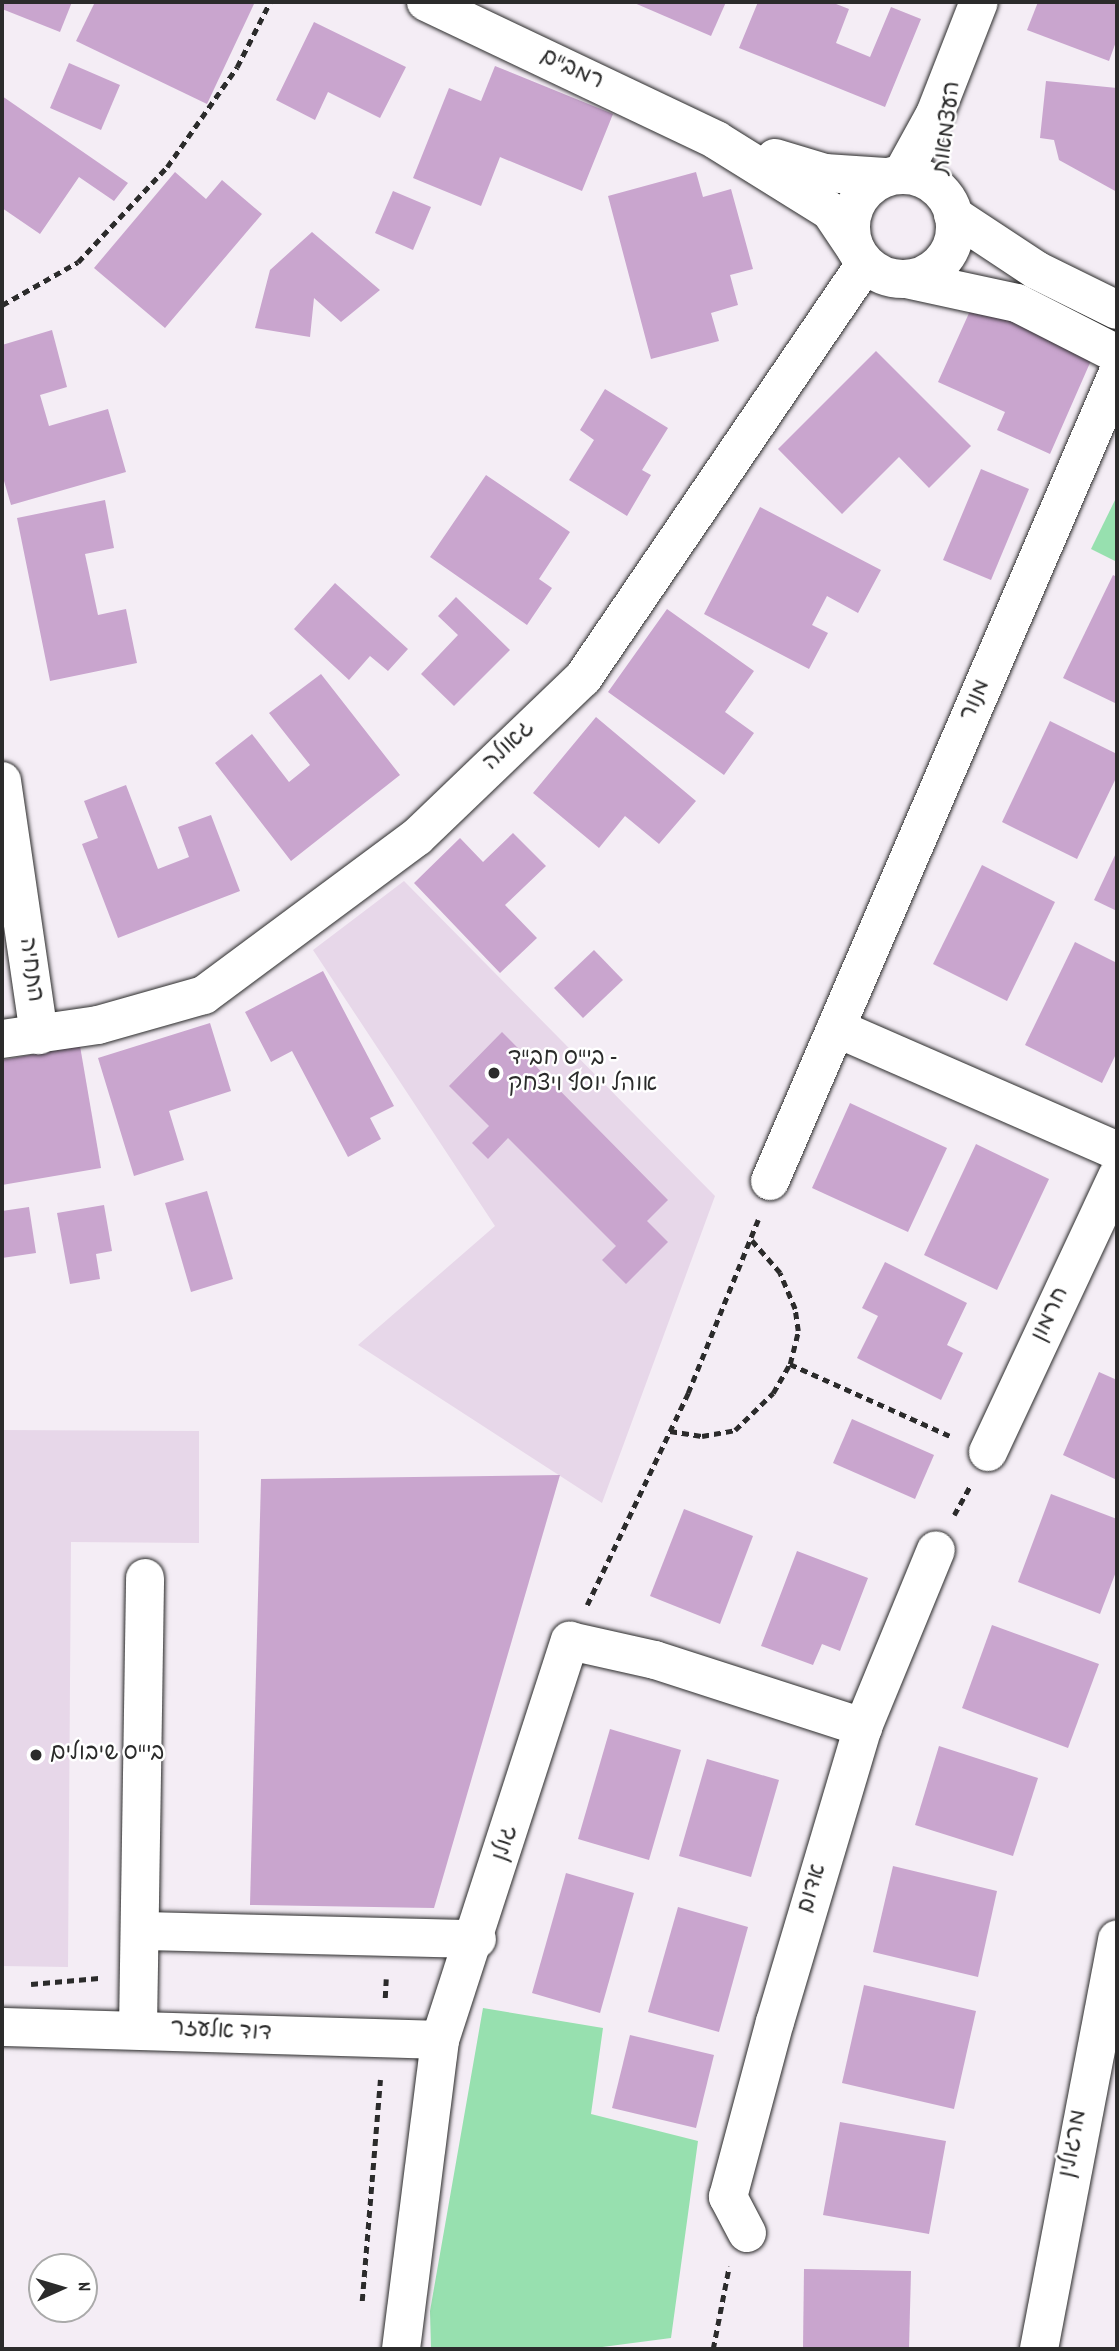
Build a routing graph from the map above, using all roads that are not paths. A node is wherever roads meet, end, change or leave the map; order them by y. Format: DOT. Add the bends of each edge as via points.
graph roads {
  1 [pos="426,2"];
  2 [pos="979,2"];
  3 [pos="957,65"];
  4 [pos="716,140"];
  5 [pos="893,175"];
  6 [pos="947,203"];
  7 [pos="860,256"];
  8 [pos="906,279"];
  9 [pos="1117,310"];
  10 [pos="1117,354"];
  11 [pos="1117,375"];
  12 [pos="2,781"];
  13 [pos="836,1028"];
  14 [pos="20,1037"];
  15 [pos="1117,1151"];
  16 [pos="1117,1177"];
  17 [pos="770,1181"];
  18 [pos="988,1452"];
  19 [pos="936,1550"];
  20 [pos="145,1578"];
  21 [pos="863,1727"];
  22 [pos="143,1931"];
  23 [pos="477,1939"];
  24 [pos="1117,1939"];
  25 [pos="2,2027"];
  26 [pos="138,2029"];
  27 [pos="440,2040"];
  28 [pos="743,2226"];
  29 [pos="1033,2341"];
  30 [pos="401,2349"];
  1 -- 4 [label="street, רמב\"ם"];
  2 -- 3 [label="street, העצמאות"];
  3 -- 5 [label="street, העצמאות"];
  3 -- 6 [label="street, העצמאות"];
  4 -- 5 [label="street, רמב\"ם" via="825,173"];
  4 -- 7 [label="street, רמב\"ם" via="830,211"];
  5 -- 6 [label="street"];
  5 -- 7 [label="street" via="858,198 852,214"];
  6 -- 8 [label="street" via="950,250 924,275"];
  6 -- 9 [label="street" via="1035,270"];
  7 -- 8 [label="street"];
  7 -- 14 [label="street, גאולה" via="583,678 417,837 204,995"];
  8 -- 10 [label="street" via="1017,303"];
  11 -- 13 [label="street, מנור"];
  12 -- 14 [label="street, התחיה"];
  13 -- 15 [label="street"];
  13 -- 17 [label="street, מנור"];
  16 -- 18 [label="street, חרמון"];
  19 -- 21 [label="street, אדום"];
  20 -- 22 [label="street"];
  21 -- 23 [label="street, גולן" via="655,1660 570,1641"];
  21 -- 28 [label="street, אדום" via="728,2197"];
  22 -- 23 [label="street"];
  22 -- 26 [label="street"];
  23 -- 27 [label="street, גולן"];
  24 -- 29 [label="street, מרגולין"];
  25 -- 26 [label="street, דוד אלעזר"];
  26 -- 27 [label="street, דוד אלעזר"];
  27 -- 30 [label="street, גולן"];
}
